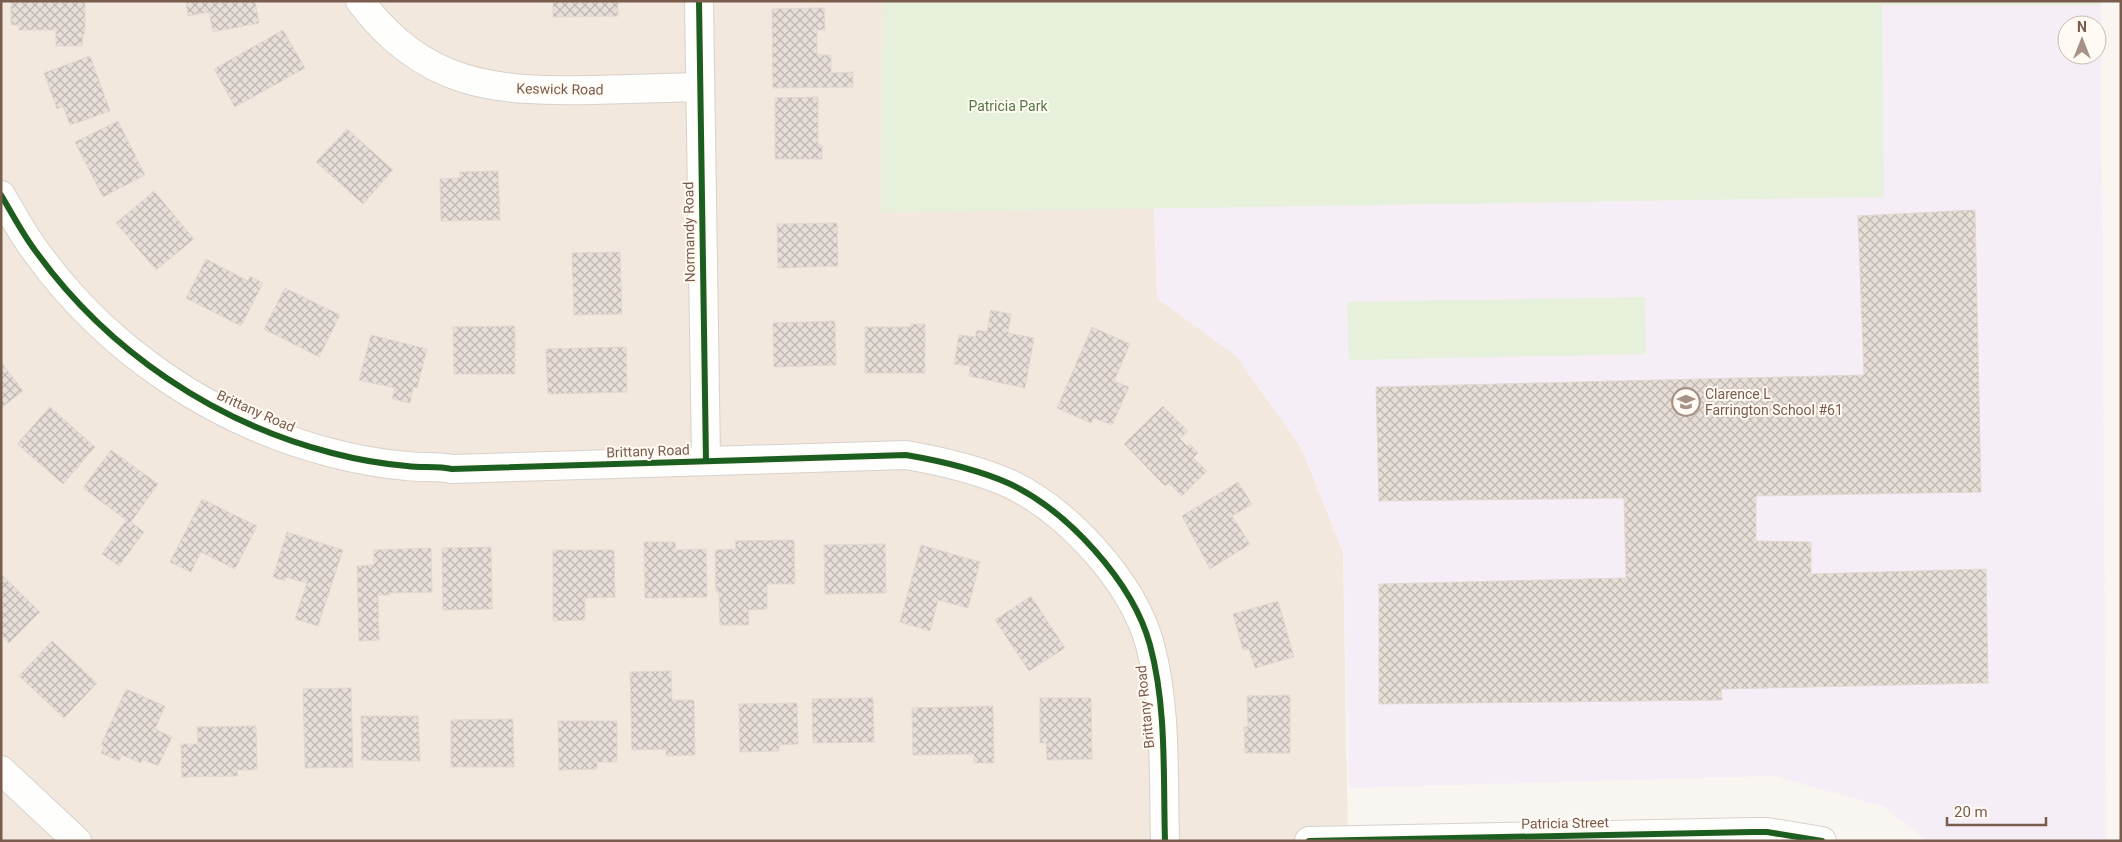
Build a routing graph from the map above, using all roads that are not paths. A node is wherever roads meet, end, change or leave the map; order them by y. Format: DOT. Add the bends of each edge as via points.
graph roads {
  1 [pos="360,1"];
  2 [pos="698,1"];
  3 [pos="700,88"];
  4 [pos="1,195"];
  5 [pos="706,462"];
  6 [pos="1,770"];
  7 [pos="77,841"];
  8 [pos="1165,841"];
  9 [pos="1308,841"];
  10 [pos="1822,841"];
  1 -- 3 [label="street, Keswick Road" via="374,20 408,51 447,73 476,83 536,91"];
  2 -- 3 [label="street, Normandy Road"];
  3 -- 5 [label="street, Normandy Road"];
  4 -- 5 [label="street, Brittany Road" via="38,255 94,319 131,353 168,380 260,430 332,453 407,466 452,469"];
  5 -- 8 [label="street, Brittany Road" via="906,455 952,463 1008,484 1036,499 1060,518 1121,583 1147,636 1159,690"];
  6 -- 7 [label="street"];
  9 -- 10 [label="street, Patricia Street" via="1767,832"];
}
